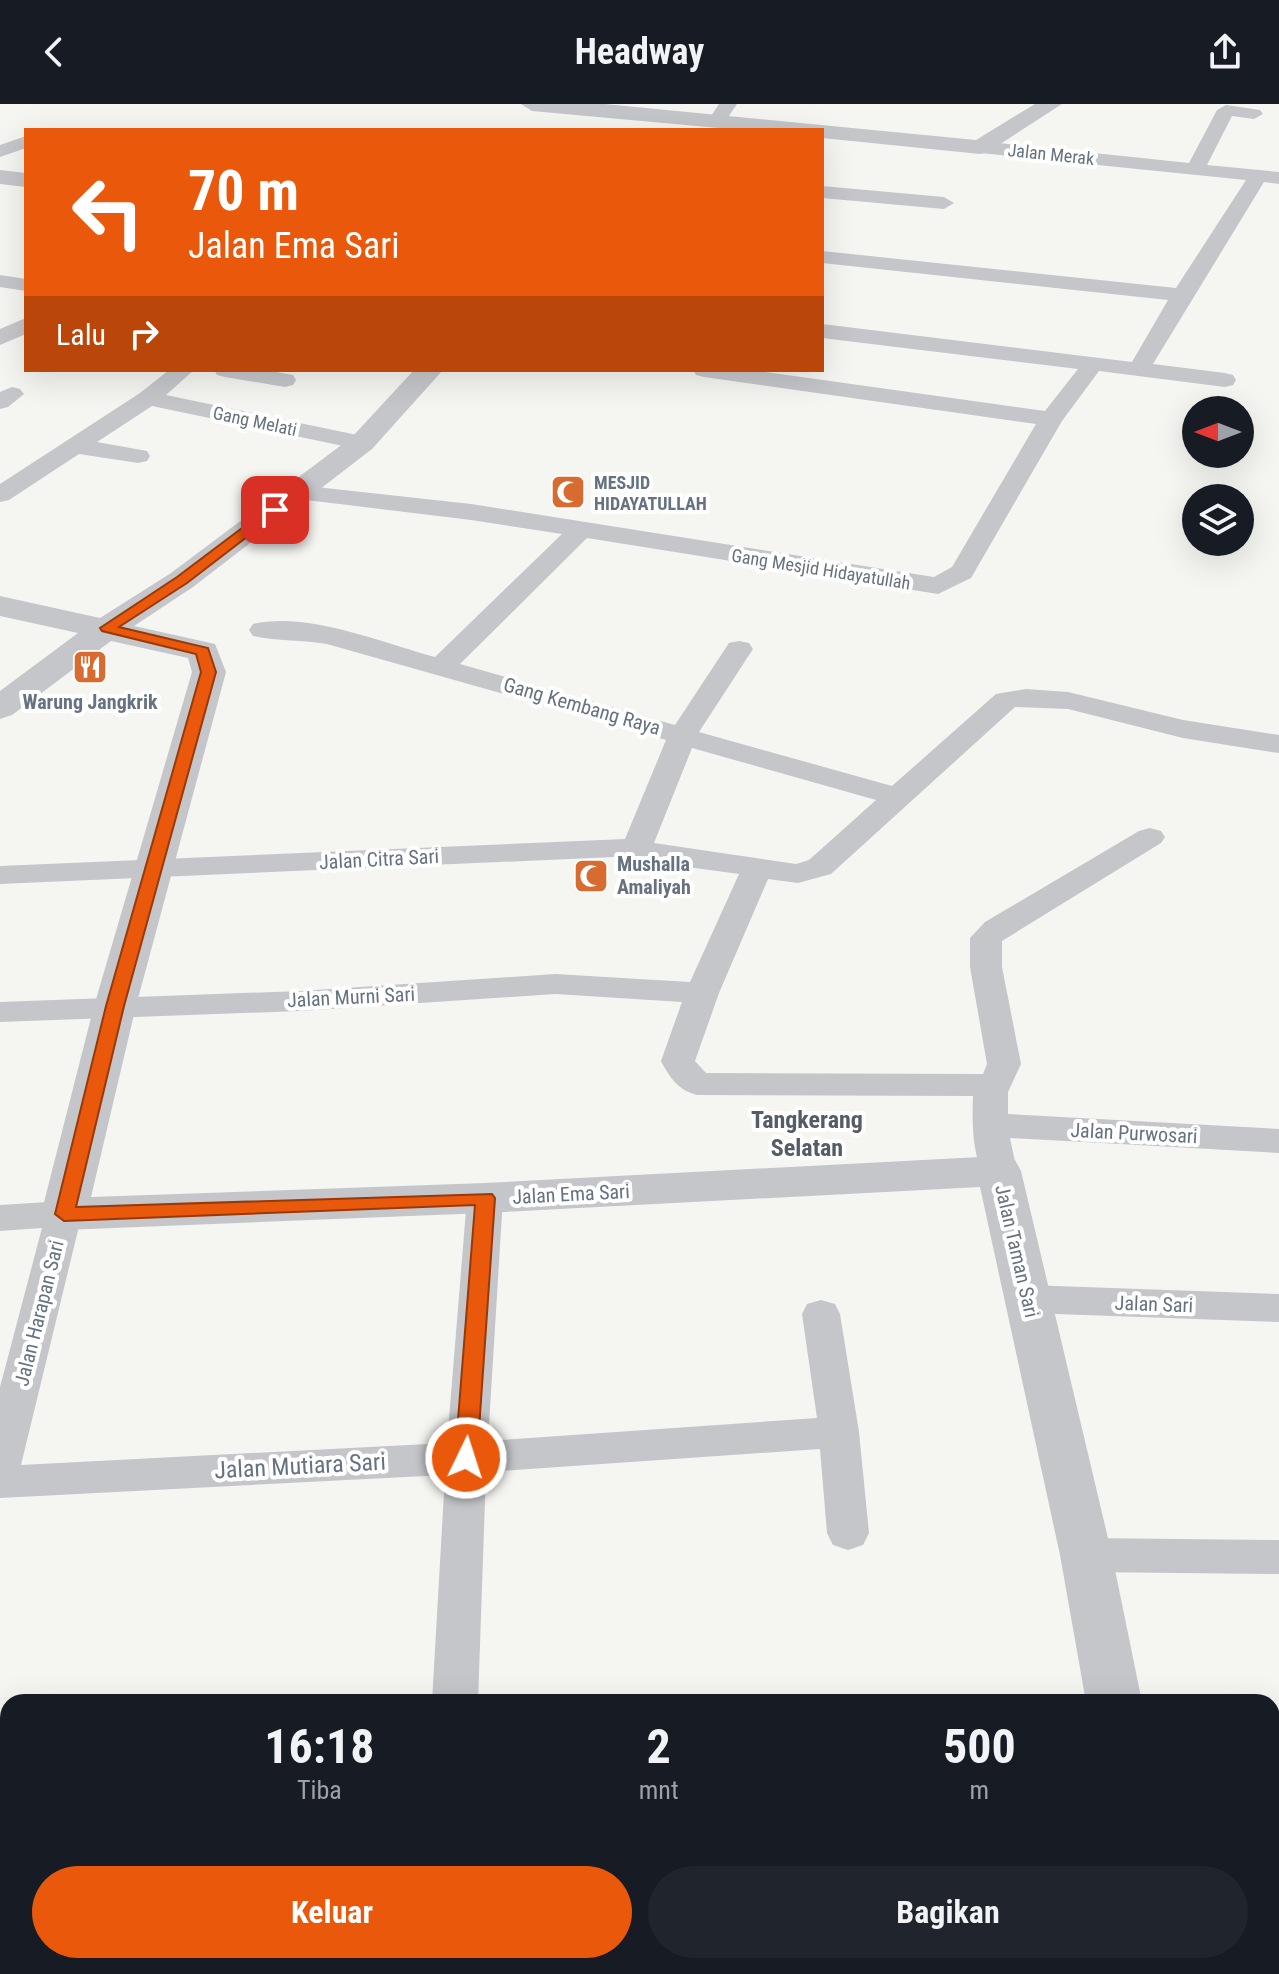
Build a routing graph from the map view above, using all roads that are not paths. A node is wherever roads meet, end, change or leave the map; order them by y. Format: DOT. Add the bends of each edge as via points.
graph roads {
  1 [pos="532,104"];
  2 [pos="1051,104"];
  3 [pos="723,112"];
  4 [pos="1254,114"];
  5 [pos="636,122"];
  6 [pos="804,128"];
  7 [pos="824,131"];
  8 [pos="24,143"];
  9 [pos="980,147"];
  10 [pos="0,151"];
  11 [pos="1195,169"];
  12 [pos="0,177"];
  13 [pos="1269,177"];
  14 [pos="24,180"];
  15 [pos="824,192"];
  16 [pos="944,203"];
  17 [pos="824,257"];
  18 [pos="0,281"];
  19 [pos="24,285"];
  20 [pos="1182,295"];
  21 [pos="24,326"];
  22 [pos="824,331"];
  23 [pos="0,338"];
  24 [pos="1093,364"];
  25 [pos="1138,370"];
  26 [pos="180,372"];
  27 [pos="237,372"];
  28 [pos="427,372"];
  29 [pos="718,372"];
  30 [pos="285,380"];
  31 [pos="1225,380"];
  32 [pos="148,398"];
  33 [pos="1051,419"];
  34 [pos="362,443"];
  35 [pos="76,446"];
  36 [pos="138,456"];
  37 [pos="298,492"];
  38 [pos="0,495"];
  39 [pos="581,530"];
  40 [pos="0,606"];
  41 [pos="107,628"];
  42 [pos="263,630"];
  43 [pos="739,649"];
  44 [pos="441,667"];
  45 [pos="2,704"];
  46 [pos="683,735"];
  47 [pos="1279,744"];
  48 [pos="897,797"];
  49 [pos="1150,837"];
  50 [pos="636,849"];
  51 [pos="758,866"];
  52 [pos="153,869"];
  53 [pos="0,875"];
  54 [pos="702,993"];
  55 [pos="115,1006"];
  56 [pos="0,1012"];
  57 [pos="991,1085"];
  58 [pos="1279,1141"];
  59 [pos="994,1148"];
  60 [pos="485,1198"];
  61 [pos="64,1214"];
  62 [pos="0,1218"];
  63 [pos="1028,1299"];
  64 [pos="1279,1308"];
  65 [pos="821,1314"];
  66 [pos="839,1432"];
  67 [pos="466,1458"];
  68 [pos="0,1466"];
  69 [pos="0,1482"];
  70 [pos="848,1533"];
  71 [pos="1086,1555"];
  72 [pos="1279,1557"];
  73 [pos="455,1694"];
  74 [pos="1112,1694"];
  1 -- 5 [label="street"];
  2 -- 9 [label="street"];
  3 -- 5 [label="street"];
  3 -- 6 [label="street"];
  4 -- 11 [label="street" via="1226,110"];
  7 -- 9 [label="street, Jalan Merak"];
  8 -- 10 [label="street"];
  9 -- 11 [label="street, Jalan Merak"];
  11 -- 13 [label="street, Jalan Merak"];
  12 -- 14 [label="street"];
  13 -- 20 [label="street"];
  15 -- 16 [label="street"];
  17 -- 20 [label="street"];
  18 -- 19 [label="street"];
  20 -- 25 [label="street"];
  21 -- 23 [label="street"];
  22 -- 24 [label="street"];
  24 -- 25 [label="street"];
  24 -- 33 [label="street, Gang Mesjid Hidayatullah"];
  25 -- 31 [label="street"];
  26 -- 32 [label="street"];
  27 -- 30 [label="street"];
  28 -- 34 [label="street"];
  29 -- 33 [label="street"];
  32 -- 34 [label="street, Gang Melati"];
  32 -- 35 [label="street"];
  33 -- 39 [label="street, Gang Mesjid Hidayatullah" via="962,572 938,586"];
  34 -- 37 [label="street"];
  35 -- 36 [label="street"];
  35 -- 38 [label="street"];
  37 -- 39 [label="street, Gang Mesjid Hidayatullah"];
  37 -- 41 [label="street" via="182,580"];
  39 -- 44 [label="street"];
  40 -- 41 [label="street"];
  41 -- 45 [label="street"];
  41 -- 52 [label="street, Jalan Harapan Sari" via="203,651 209,672"];
  42 -- 44 [label="street, Gang Kembang Raya" via="330,636"];
  43 -- 46 [label="street"];
  44 -- 46 [label="street, Gang Kembang Raya"];
  46 -- 48 [label="street, Gang Kembang Raya"];
  46 -- 50 [label="street"];
  47 -- 48 [label="street" via="1027,695 1006,700"];
  48 -- 51 [label="street, Jalan Citra Sari" via="820,867 798,874"];
  49 -- 57 [label="street, Jalan Taman Sari" via="986,938 986,967 1004,1064 1002,1076"];
  50 -- 51 [label="street, Jalan Citra Sari"];
  50 -- 52 [label="street, Jalan Citra Sari"];
  51 -- 54 [label="street"];
  52 -- 53 [label="street, Jalan Citra Sari"];
  52 -- 55 [label="street, Jalan Harapan Sari"];
  54 -- 55 [label="street, Jalan Murni Sari" via="555,984 300,1001"];
  54 -- 57 [label="street" via="678,1061 697,1084"];
  55 -- 56 [label="street, Jalan Murni Sari"];
  55 -- 61 [label="street, Jalan Harapan Sari"];
  57 -- 59 [label="street, Jalan Taman Sari"];
  58 -- 59 [label="street, Jalan Purwosari"];
  59 -- 60 [label="street, Jalan Ema Sari"];
  59 -- 63 [label="street, Jalan Taman Sari"];
  60 -- 61 [label="street, Jalan Ema Sari"];
  60 -- 67 [label="street"];
  61 -- 62 [label="street, Jalan Ema Sari"];
  61 -- 68 [label="street, Jalan Harapan Sari"];
  63 -- 64 [label="street, Jalan Sari"];
  63 -- 71 [label="street, Jalan Taman Sari"];
  65 -- 66 [label="street"];
  66 -- 67 [label="street, Jalan Mutiara Sari"];
  66 -- 70 [label="street"];
  67 -- 69 [label="street, Jalan Mutiara Sari"];
  67 -- 73 [label="street"];
  71 -- 72 [label="street"];
  71 -- 74 [label="street, Jalan Taman Sari"];
}
